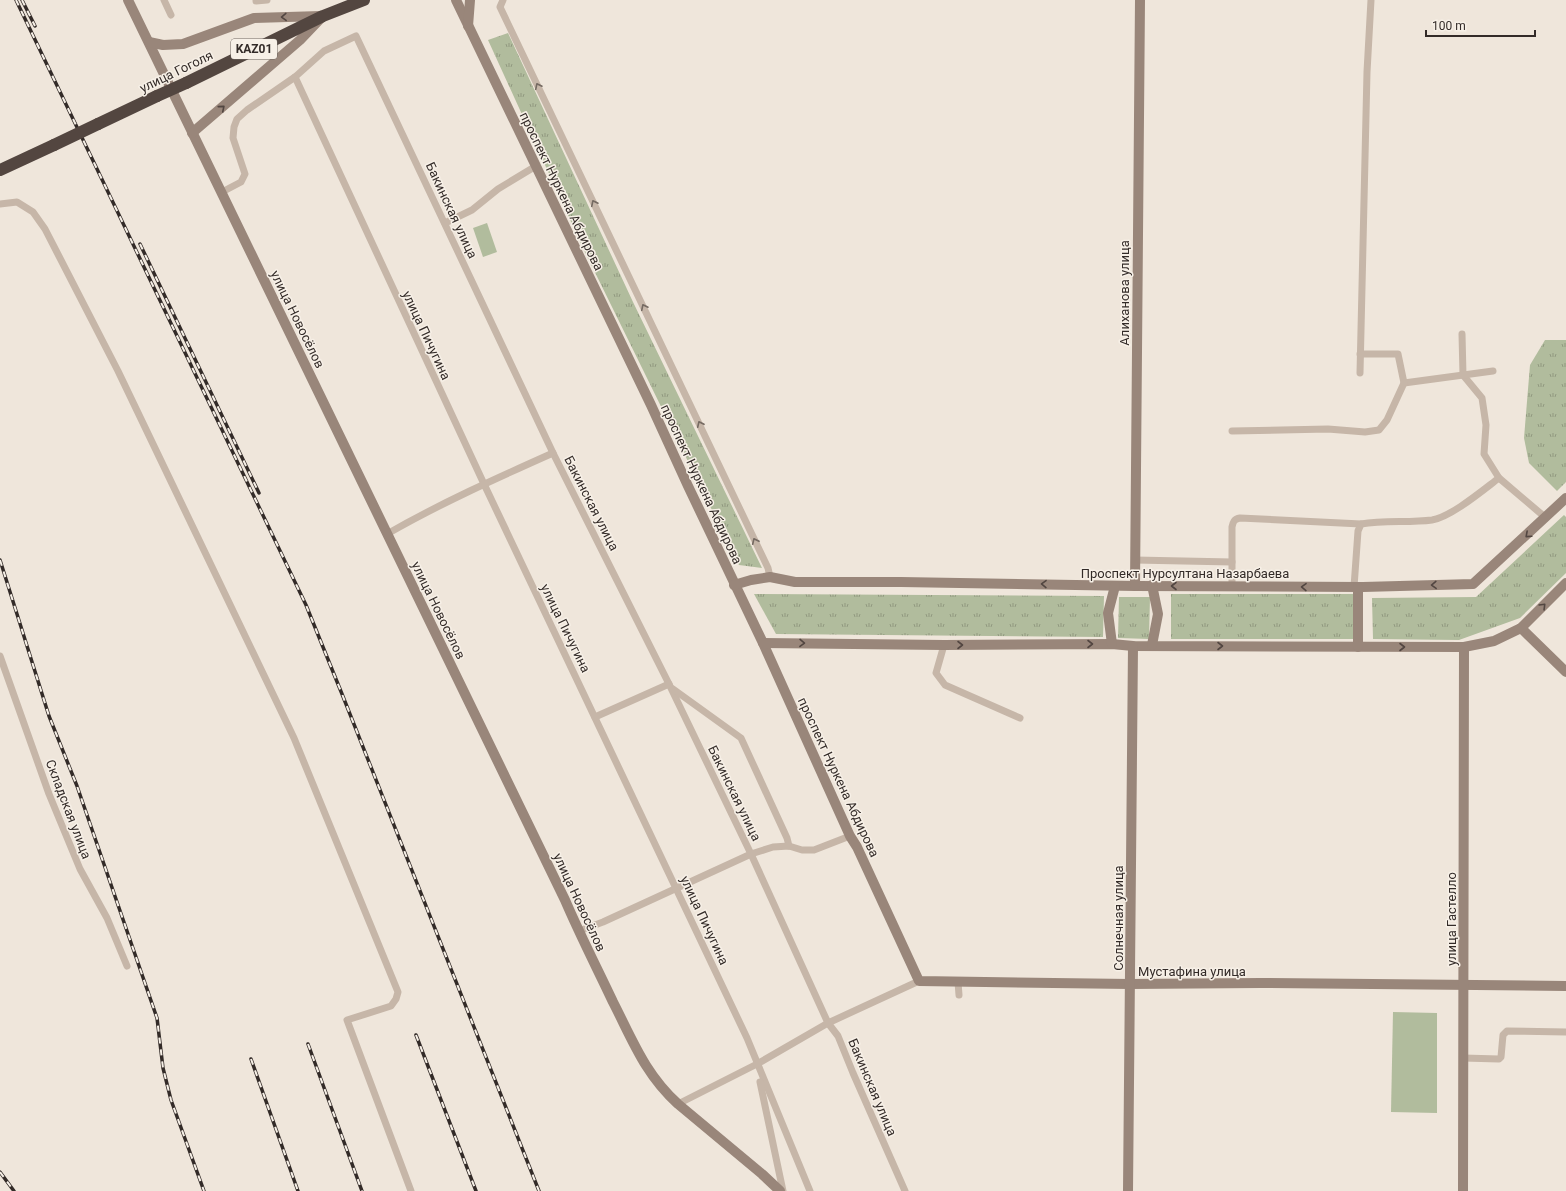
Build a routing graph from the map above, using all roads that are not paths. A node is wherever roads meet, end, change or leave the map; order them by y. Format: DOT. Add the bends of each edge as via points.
graph roads {
  1 [pos="128,0"];
  2 [pos="164,0"];
  3 [pos="267,0"];
  4 [pos="364,0"];
  5 [pos="447,0"];
  6 [pos="456,0"];
  7 [pos="470,0"];
  8 [pos="503,0"];
  9 [pos="1140,0"];
  10 [pos="1371,0"];
  11 [pos="256,1"];
  12 [pos="171,15"];
  13 [pos="323,16"];
  14 [pos="466,22"];
  15 [pos="149,42"];
  16 [pos="295,77"];
  17 [pos="192,133"];
  18 [pos="536,166"];
  19 [pos="0,170"];
  20 [pos="222,192"];
  21 [pos="0,204"];
  22 [pos="445,223"];
  23 [pos="1462,334"];
  24 [pos="1360,354"];
  25 [pos="1493,371"];
  26 [pos="1360,373"];
  27 [pos="1463,375"];
  28 [pos="1404,383"];
  29 [pos="1232,431"];
  30 [pos="553,453"];
  31 [pos="1499,478"];
  32 [pos="484,484"];
  33 [pos="1565,501"];
  34 [pos="1546,518"];
  35 [pos="1361,524"];
  36 [pos="387,534"];
  37 [pos="1135,560"];
  38 [pos="1232,562"];
  39 [pos="770,577"];
  40 [pos="1566,583"];
  41 [pos="734,585"];
  42 [pos="1152,585"];
  43 [pos="1115,586"];
  44 [pos="1135,586"];
  45 [pos="1232,586"];
  46 [pos="1356,587"];
  47 [pos="1521,628"];
  48 [pos="763,642"];
  49 [pos="1112,644"];
  50 [pos="944,645"];
  51 [pos="1152,645"];
  52 [pos="1133,646"];
  53 [pos="1358,647"];
  54 [pos="1464,647"];
  55 [pos="0,656"];
  56 [pos="1566,672"];
  57 [pos="670,686"];
  58 [pos="595,717"];
  59 [pos="1020,718"];
  60 [pos="850,836"];
  61 [pos="789,846"];
  62 [pos="751,854"];
  63 [pos="677,889"];
  64 [pos="579,931"];
  65 [pos="127,966"];
  66 [pos="919,981"];
  67 [pos="958,982"];
  68 [pos="1130,984"];
  69 [pos="1464,984"];
  70 [pos="1566,986"];
  71 [pos="959,995"];
  72 [pos="828,1023"];
  73 [pos="1566,1032"];
  74 [pos="1464,1058"];
  75 [pos="757,1064"];
  76 [pos="678,1104"];
  77 [pos="411,1191"];
  78 [pos="781,1191"];
  79 [pos="810,1191"];
  80 [pos="905,1191"];
  81 [pos="1128,1191"];
  82 [pos="1463,1191"];
  1 -- 15 [label="main road, улица Новосёлов"];
  2 -- 12 [label="street"];
  3 -- 11 [label="street"];
  4 -- 13 [label="highway, улица Гоголя / KАZ01"];
  5 -- 14 [label="main road"];
  6 -- 14 [label="main road, проспект Нуркена Абдирова"];
  7 -- 14 [label="main road"];
  39 -- 8 [label="street, проспект Нуркена Абдирова, one-way" via="500,7"];
  9 -- 37 [label="main road, Алиханова улица"];
  10 -- 24 [label="street"];
  13 -- 15 [label="main road, one-way" via="254,18 183,44 163,45"];
  17 -- 13 [label="main road, one-way" via="300,40"];
  13 -- 19 [label="highway, улица Гоголя / KАZ01, bridge"];
  14 -- 18 [label="main road, проспект Нуркена Абдирова"];
  15 -- 17 [label="main road, улица Новосёлов"];
  16 -- 20 [label="street, Бакинская улица" via="238,119 233,138 245,174 241,182"];
  16 -- 22 [label="street, Бакинская улица" via="324,51 356,36"];
  16 -- 32 [label="street, улица Пичугина"];
  17 -- 20 [label="main road, улица Новосёлов"];
  18 -- 22 [label="street" via="498,189 472,210"];
  18 -- 41 [label="main road, проспект Нуркена Абдирова"];
  20 -- 36 [label="main road, улица Новосёлов"];
  21 -- 77 [label="street" via="17,202 33,212 45,229 121,377 294,738 398,992 391,1006 347,1020"];
  22 -- 30 [label="street, Бакинская улица"];
  23 -- 27 [label="street"];
  24 -- 26 [label="street"];
  24 -- 28 [label="street" via="1398,354"];
  25 -- 27 [label="street"];
  27 -- 28 [label="street"];
  27 -- 31 [label="street" via="1482,398 1486,425 1484,454"];
  28 -- 29 [label="street" via="1387,420 1379,430"];
  30 -- 32 [label="street"];
  30 -- 57 [label="street, Бакинская улица"];
  31 -- 34 [label="street"];
  31 -- 35 [label="street" via="1456,509 1433,520"];
  32 -- 36 [label="street"];
  32 -- 58 [label="street, улица Пичугина"];
  33 -- 34 [label="main road, Проспект Нурсултана Назарбаева"];
  34 -- 46 [label="main road, Проспект Нурсултана Назарбаева, one-way" via="1473,584"];
  35 -- 38 [label="street" via="1236,519 1232,527"];
  35 -- 46 [label="street" via="1358,531"];
  36 -- 64 [label="main road, улица Новосёлов"];
  37 -- 38 [label="street"];
  37 -- 44 [label="main road, Алиханова улица"];
  38 -- 45 [label="street"];
  39 -- 41 [label="main road"];
  43 -- 39 [label="main road, Проспект Нурсултана Назарбаева, one-way" via="795,582"];
  47 -- 40 [label="main road, one-way"];
  41 -- 48 [label="main road, проспект Нуркена Абдирова"];
  42 -- 44 [label="main road, Проспект Нурсултана Назарбаева"];
  45 -- 42 [label="main road, Проспект Нурсултана Назарбаева, one-way"];
  42 -- 51 [label="main road" via="1158,614"];
  43 -- 44 [label="main road, Проспект Нурсултана Назарбаева"];
  43 -- 49 [label="main road" via="1108,613"];
  46 -- 45 [label="main road, Проспект Нурсултана Назарбаева, one-way"];
  46 -- 53 [label="main road"];
  47 -- 54 [label="main road" via="1494,641"];
  47 -- 56 [label="main road"];
  48 -- 50 [label="main road, one-way"];
  48 -- 60 [label="main road, проспект Нуркена Абдирова"];
  50 -- 49 [label="main road, one-way"];
  49 -- 52 [label="main road"];
  50 -- 59 [label="street" via="936,673 945,684"];
  51 -- 52 [label="main road"];
  51 -- 53 [label="main road, one-way"];
  52 -- 68 [label="main road, Солнечная улица"];
  53 -- 54 [label="main road, one-way"];
  54 -- 69 [label="main road, улица Гастелло"];
  55 -- 65 [label="street, Складская улица" via="80,869 107,918"];
  57 -- 58 [label="street"];
  57 -- 61 [label="street" via="741,738"];
  57 -- 62 [label="street, Бакинская улица"];
  58 -- 63 [label="street, улица Пичугина"];
  60 -- 61 [label="street" via="814,850"];
  60 -- 66 [label="main road, проспект Нуркена Абдирова"];
  61 -- 62 [label="street" via="773,847"];
  62 -- 63 [label="street"];
  62 -- 72 [label="street, Бакинская улица"];
  63 -- 64 [label="street"];
  63 -- 75 [label="street, улица Пичугина"];
  64 -- 76 [label="main road, улица Новосёлов" via="644,1065"];
  66 -- 67 [label="main road, Мустафина улица"];
  66 -- 72 [label="street, Мустафина улица"];
  67 -- 68 [label="main road, Мустафина улица"];
  67 -- 71 [label="street"];
  68 -- 69 [label="main road, Мустафина улица"];
  68 -- 81 [label="main road, Солнечная улица"];
  69 -- 70 [label="main road, Мустафина улица"];
  69 -- 74 [label="main road, улица Гастелло"];
  72 -- 75 [label="street, Мустафина улица"];
  72 -- 80 [label="street, Бакинская улица" via="838,1036"];
  73 -- 74 [label="street" via="1505,1031 1501,1058"];
  74 -- 82 [label="main road, улица Гастелло"];
  75 -- 76 [label="street, Мустафина улица"];
  75 -- 78 [label="street"];
  75 -- 79 [label="street, улица Пичугина"];
  76 -- 78 [label="main road, улица Новосёлов"];
}
